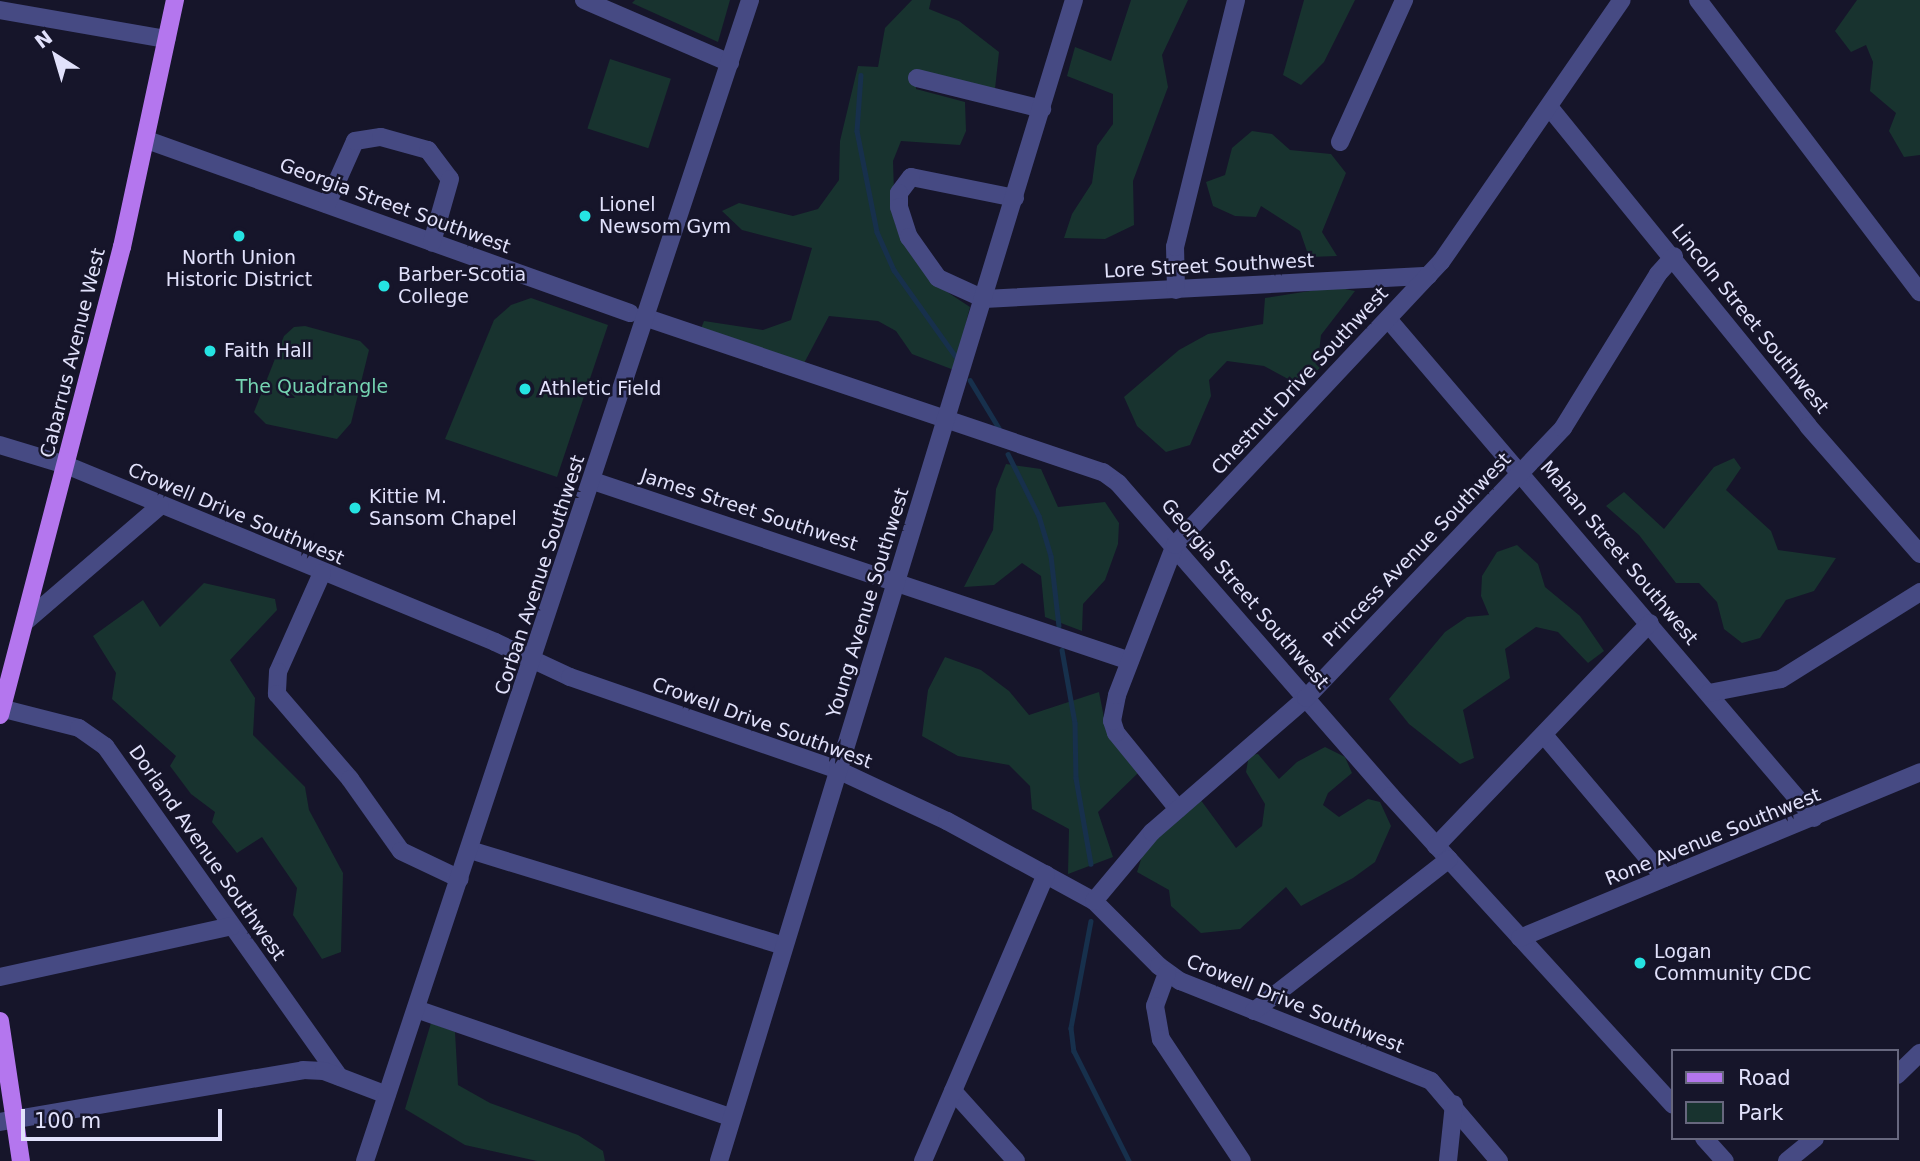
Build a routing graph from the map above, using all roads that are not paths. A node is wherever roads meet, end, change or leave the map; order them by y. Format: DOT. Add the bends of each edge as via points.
graph roads {
  1 [pos="175,0"];
  2 [pos="584,0"];
  3 [pos="750,0"];
  4 [pos="1073,0"];
  5 [pos="1236,0"];
  6 [pos="1404,0"];
  7 [pos="1622,0"];
  8 [pos="1698,0"];
  9 [pos="0,10"];
  10 [pos="167,39"];
  11 [pos="730,63"];
  12 [pos="917,78"];
  13 [pos="1550,108"];
  14 [pos="1042,109"];
  15 [pos="147,140"];
  16 [pos="1340,142"];
  17 [pos="1015,198"];
  18 [pos="327,204"];
  19 [pos="432,242"];
  20 [pos="1674,256"];
  21 [pos="1428,276"];
  22 [pos="1176,290"];
  23 [pos="1920,292"];
  24 [pos="988,299"];
  25 [pos="638,316"];
  26 [pos="1388,319"];
  27 [pos="946,423"];
  28 [pos="0,445"];
  29 [pos="66,465"];
  30 [pos="1522,471"];
  31 [pos="593,481"];
  32 [pos="160,506"];
  33 [pos="1175,545"];
  34 [pos="1920,554"];
  35 [pos="322,573"];
  36 [pos="897,581"];
  37 [pos="1920,592"];
  38 [pos="25,622"];
  39 [pos="1650,623"];
  40 [pos="534,659"];
  41 [pos="1130,661"];
  42 [pos="1709,693"];
  43 [pos="1306,698"];
  44 [pos="0,711"];
  45 [pos="1544,735"];
  46 [pos="838,770"];
  47 [pos="1920,772"];
  48 [pos="1178,809"];
  49 [pos="1814,818"];
  50 [pos="1436,846"];
  51 [pos="470,850"];
  52 [pos="1449,859"];
  53 [pos="1046,874"];
  54 [pos="460,878"];
  55 [pos="1665,878"];
  56 [pos="1094,901"];
  57 [pos="231,926"];
  58 [pos="1520,938"];
  59 [pos="784,946"];
  60 [pos="1167,973"];
  61 [pos="0,977"];
  62 [pos="416,1009"];
  63 [pos="1254,1011"];
  64 [pos="0,1021"];
  65 [pos="1920,1053"];
  66 [pos="1899,1073"];
  67 [pos="339,1076"];
  68 [pos="953,1091"];
  69 [pos="387,1095"];
  70 [pos="1454,1104"];
  71 [pos="1672,1104"];
  72 [pos="730,1117"];
  73 [pos="7,1121"];
  74 [pos="1706,1140"];
  75 [pos="1813,1140"];
  76 [pos="21,1161"];
  77 [pos="365,1161"];
  78 [pos="719,1161"];
  79 [pos="923,1161"];
  80 [pos="1016,1161"];
  81 [pos="1242,1161"];
  82 [pos="1448,1161"];
  83 [pos="1499,1161"];
  84 [pos="1725,1161"];
  85 [pos="1787,1161"];
  1 -- 10 [label="main road, Cabarrus Avenue West"];
  2 -- 11 [label="street"];
  3 -- 11 [label="street, Corban Avenue Southwest"];
  4 -- 14 [label="street, Young Avenue Southwest"];
  5 -- 22 [label="street" via="1175,247"];
  6 -- 16 [label="street"];
  7 -- 13 [label="street, Chestnut Drive Southwest"];
  8 -- 23 [label="street"];
  9 -- 10 [label="street"];
  10 -- 15 [label="main road, Cabarrus Avenue West"];
  11 -- 25 [label="street, Corban Avenue Southwest"];
  12 -- 14 [label="street"];
  13 -- 20 [label="street, Lincoln Street Southwest"];
  13 -- 21 [label="street, Chestnut Drive Southwest" via="1473,221"];
  14 -- 17 [label="street, Young Avenue Southwest"];
  15 -- 18 [label="street, Georgia Street Southwest"];
  15 -- 29 [label="main road, Cabarrus Avenue West"];
  17 -- 24 [label="street, Young Avenue Southwest"];
  17 -- 24 [label="street" via="922,177 911,177 899,193 908,237 938,278"];
  18 -- 19 [label="street, Georgia Street Southwest"];
  18 -- 19 [label="street" via="355,141 381,137 428,150 450,179"];
  19 -- 25 [label="street, Georgia Street Southwest"];
  20 -- 30 [label="street, Princess Avenue Southwest" via="1658,274 1583,400"];
  20 -- 34 [label="street, Lincoln Street Southwest" via="1808,426"];
  21 -- 22 [label="street, Lore Street Southwest"];
  21 -- 26 [label="street, Chestnut Drive Southwest"];
  22 -- 24 [label="street, Lore Street Southwest"];
  24 -- 27 [label="street, Young Avenue Southwest"];
  25 -- 27 [label="street, Georgia Street Southwest"];
  25 -- 31 [label="street, Corban Avenue Southwest"];
  26 -- 30 [label="street, Mahan Street Southwest"];
  26 -- 33 [label="street, Chestnut Drive Southwest"];
  27 -- 33 [label="street, Georgia Street Southwest" via="1102,472 1135,499"];
  27 -- 36 [label="street, Young Avenue Southwest"];
  28 -- 29 [label="street, Crowell Drive Southwest"];
  29 -- 32 [label="street, Crowell Drive Southwest"];
  29 -- 38 [label="main road, Cabarrus Avenue West"];
  30 -- 39 [label="street, Mahan Street Southwest"];
  30 -- 43 [label="street, Princess Avenue Southwest"];
  31 -- 36 [label="street, James Street Southwest"];
  31 -- 40 [label="street, Corban Avenue Southwest"];
  32 -- 35 [label="street, Crowell Drive Southwest"];
  32 -- 38 [label="street"];
  33 -- 41 [label="street, Chestnut Drive Southwest"];
  33 -- 43 [label="street, Georgia Street Southwest"];
  35 -- 40 [label="street, Crowell Drive Southwest"];
  35 -- 54 [label="street" via="281,663 276,694 350,779 401,850"];
  36 -- 41 [label="street, James Street Southwest"];
  36 -- 46 [label="street, Young Avenue Southwest"];
  37 -- 42 [label="street" via="1781,679"];
  38 -- 44 [label="main road, Cabarrus Avenue West"];
  39 -- 42 [label="street, Mahan Street Southwest"];
  39 -- 45 [label="street"];
  40 -- 46 [label="street, Crowell Drive Southwest" via="570,677"];
  40 -- 51 [label="street, Corban Avenue Southwest"];
  41 -- 48 [label="street, Chestnut Drive Southwest" via="1114,707 1116,733"];
  42 -- 49 [label="street, Mahan Street Southwest"];
  43 -- 48 [label="street, Princess Avenue Southwest"];
  43 -- 50 [label="street, Georgia Street Southwest"];
  44 -- 57 [label="street, Dorland Avenue Southwest" via="89,733 111,752"];
  45 -- 50 [label="street"];
  45 -- 55 [label="street"];
  46 -- 53 [label="street, Crowell Drive Southwest"];
  46 -- 59 [label="street, Young Avenue Southwest"];
  47 -- 49 [label="street, Rone Avenue Southwest"];
  48 -- 56 [label="street, Princess Avenue Southwest" via="1126,860"];
  49 -- 55 [label="street, Rone Avenue Southwest"];
  50 -- 52 [label="street, Georgia Street Southwest"];
  51 -- 54 [label="street, Corban Avenue Southwest"];
  51 -- 59 [label="street"];
  52 -- 58 [label="street, Georgia Street Southwest"];
  52 -- 63 [label="street"];
  53 -- 56 [label="street, Crowell Drive Southwest"];
  53 -- 68 [label="street"];
  54 -- 62 [label="street, Corban Avenue Southwest"];
  55 -- 58 [label="street, Rone Avenue Southwest"];
  56 -- 60 [label="street, Crowell Drive Southwest"];
  57 -- 61 [label="street"];
  57 -- 67 [label="street, Dorland Avenue Southwest"];
  58 -- 71 [label="street, Georgia Street Southwest"];
  59 -- 72 [label="street, Young Avenue Southwest"];
  60 -- 63 [label="street, Crowell Drive Southwest"];
  60 -- 81 [label="street" via="1155,1006 1161,1039"];
  62 -- 69 [label="street, Corban Avenue Southwest"];
  62 -- 72 [label="street"];
  63 -- 70 [label="street, Crowell Drive Southwest" via="1431,1081"];
  64 -- 73 [label="main road"];
  65 -- 66 [label="street"];
  67 -- 69 [label="street"];
  67 -- 73 [label="street" via="303,1070"];
  68 -- 79 [label="street"];
  68 -- 80 [label="street"];
  69 -- 77 [label="street, Corban Avenue Southwest"];
  70 -- 82 [label="street"];
  70 -- 83 [label="street, Crowell Drive Southwest"];
  72 -- 78 [label="street, Young Avenue Southwest"];
  73 -- 76 [label="main road"];
  74 -- 84 [label="street"];
  75 -- 85 [label="street"];
}
